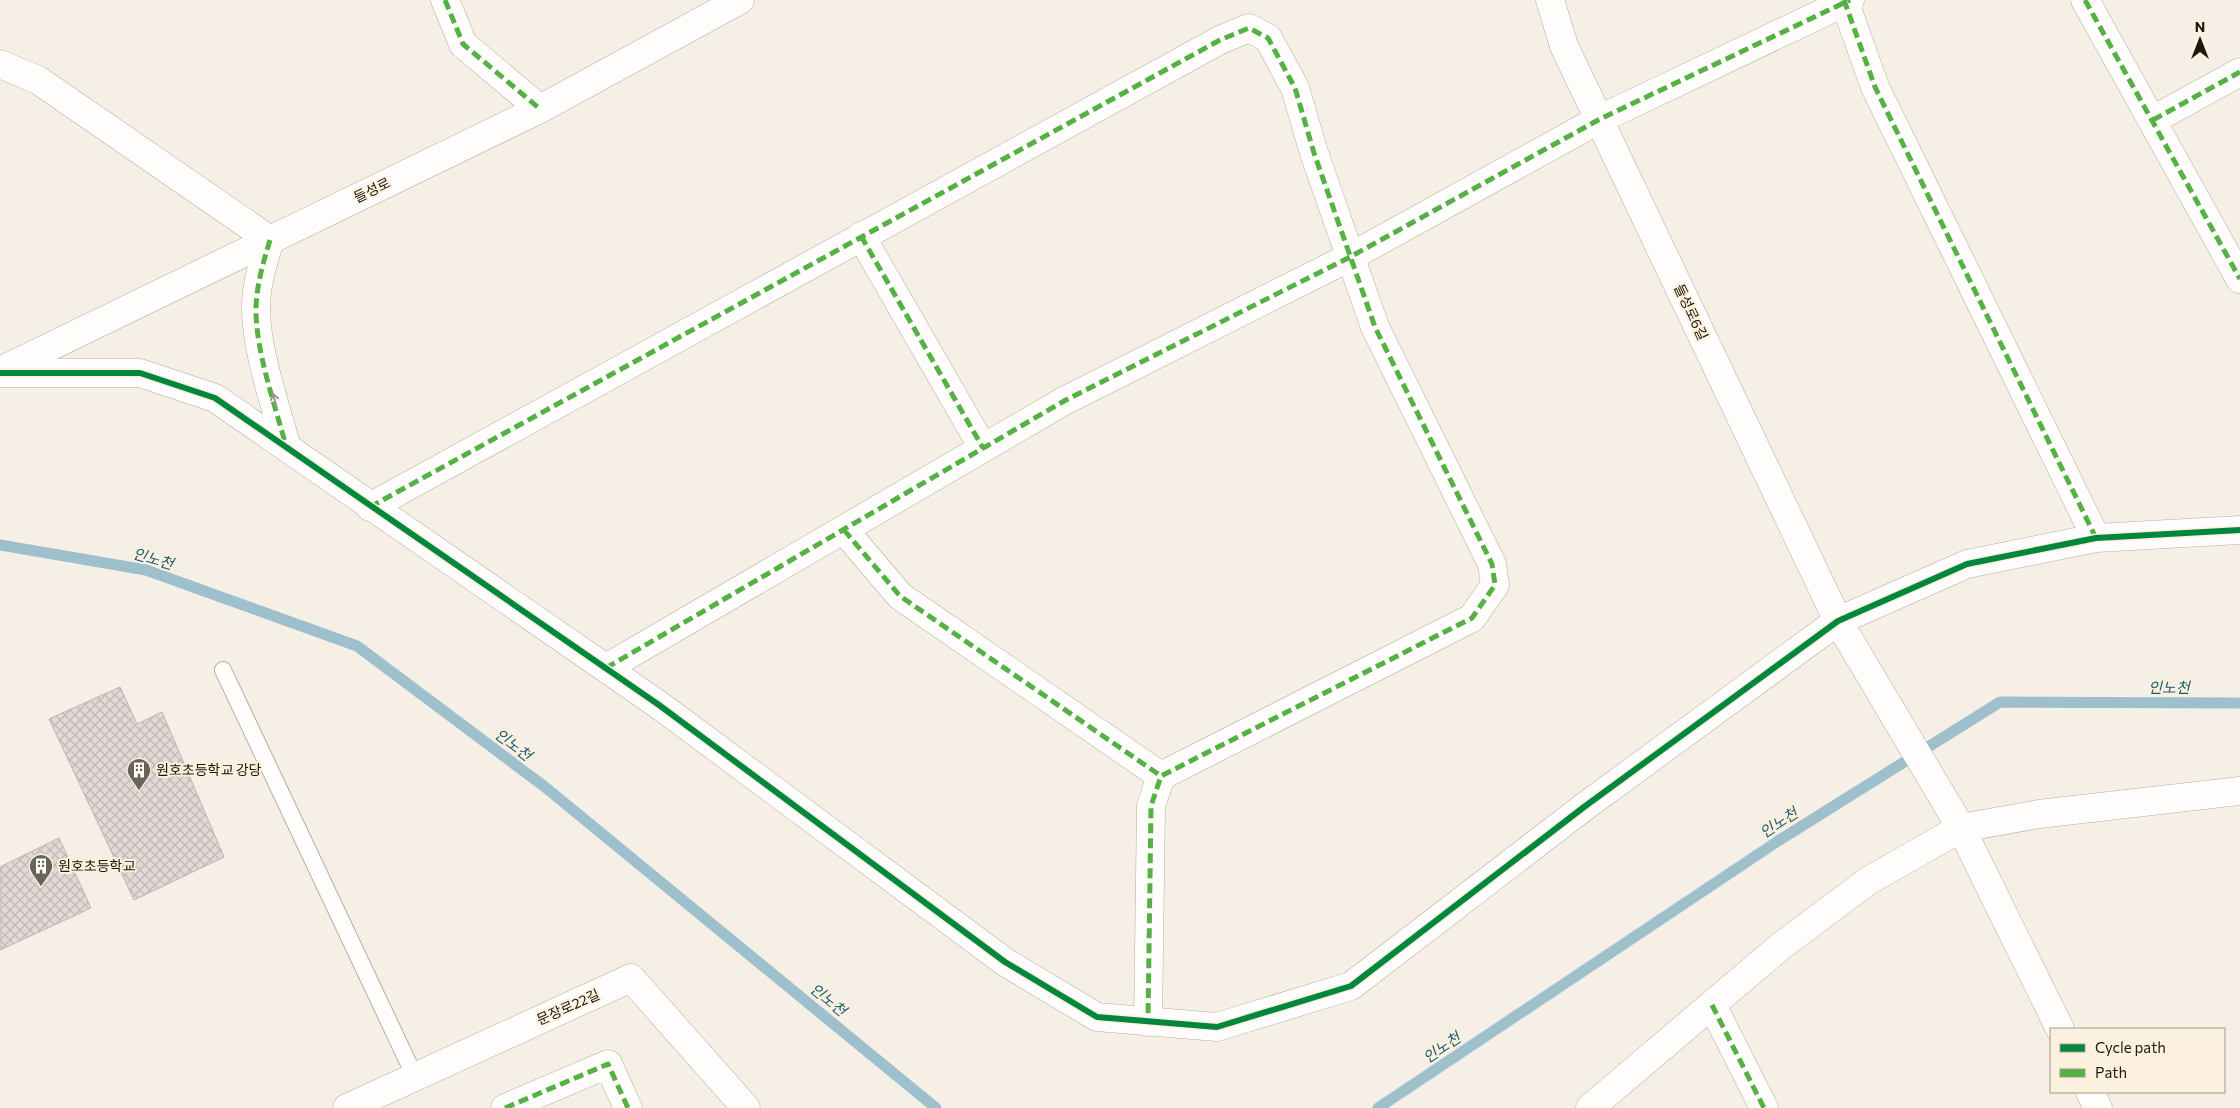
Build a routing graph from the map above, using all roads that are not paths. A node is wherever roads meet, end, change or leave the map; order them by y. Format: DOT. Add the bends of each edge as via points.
graph roads {
  1 [pos="445,0"];
  2 [pos="740,0"];
  3 [pos="1550,0"];
  4 [pos="2085,0"];
  5 [pos="1846,1"];
  6 [pos="0,64"];
  7 [pos="2240,72"];
  8 [pos="540,109"];
  9 [pos="1600,119"];
  10 [pos="2152,120"];
  11 [pos="861,236"];
  12 [pos="270,240"];
  13 [pos="1350,257"];
  14 [pos="2240,279"];
  15 [pos="0,372"];
  16 [pos="287,448"];
  17 [pos="983,448"];
  18 [pos="370,507"];
  19 [pos="844,530"];
  20 [pos="2240,530"];
  21 [pos="2096,538"];
  22 [pos="1838,621"];
  23 [pos="606,668"];
  24 [pos="223,670"];
  25 [pos="1161,776"];
  26 [pos="2240,791"];
  27 [pos="1961,828"];
  28 [pos="1712,1005"];
  29 [pos="1148,1022"];
  30 [pos="2060,1028"];
  31 [pos="415,1077"];
  32 [pos="2090,1093"];
  33 [pos="347,1108"];
  34 [pos="505,1108"];
  35 [pos="628,1108"];
  36 [pos="746,1108"];
  37 [pos="1590,1108"];
  38 [pos="1764,1108"];
  39 [pos="2098,1108"];
  1 -- 8 [label="street" via="463,44"];
  2 -- 8 [label="street, 들성로"];
  3 -- 9 [label="street, 들성로6길" via="1564,46"];
  4 -- 10 [label="street"];
  5 -- 9 [label="street"];
  5 -- 21 [label="street" via="1875,87"];
  6 -- 12 [label="street" via="38,80"];
  7 -- 10 [label="street"];
  8 -- 12 [label="street, 들성로"];
  9 -- 13 [label="street"];
  9 -- 22 [label="street, 들성로6길"];
  10 -- 14 [label="street"];
  11 -- 13 [label="street" via="1220,40 1249,28 1268,38 1294,88"];
  11 -- 17 [label="street"];
  11 -- 18 [label="street"];
  12 -- 15 [label="street, 들성로"];
  16 -- 12 [label="street, one-way" via="261,349 256,309 259,275"];
  13 -- 17 [label="street" via="1064,401"];
  13 -- 25 [label="street" via="1375,327 1492,564 1495,585 1472,618"];
  15 -- 16 [label="street" via="140,373 215,398"];
  16 -- 18 [label="street"];
  17 -- 19 [label="street"];
  18 -- 23 [label="street"];
  19 -- 23 [label="street"];
  19 -- 25 [label="street" via="900,596"];
  20 -- 21 [label="street"];
  21 -- 22 [label="street" via="1967,564"];
  22 -- 27 [label="street, 들성로6길"];
  22 -- 29 [label="street" via="1584,807 1351,986 1217,1027"];
  23 -- 29 [label="street" via="1006,962 1097,1017"];
  24 -- 31 [label="lane"];
  25 -- 29 [label="street" via="1151,806"];
  26 -- 27 [label="street" via="2040,814"];
  27 -- 28 [label="street" via="1868,881 1781,946"];
  27 -- 30 [label="street, 들성로6길"];
  28 -- 37 [label="street"];
  28 -- 38 [label="street"];
  31 -- 33 [label="street, 문장로22길"];
  31 -- 36 [label="street, 문장로22길" via="632,978"];
  32 -- 39 [label="street"];
  34 -- 35 [label="street" via="608,1064"];
}
